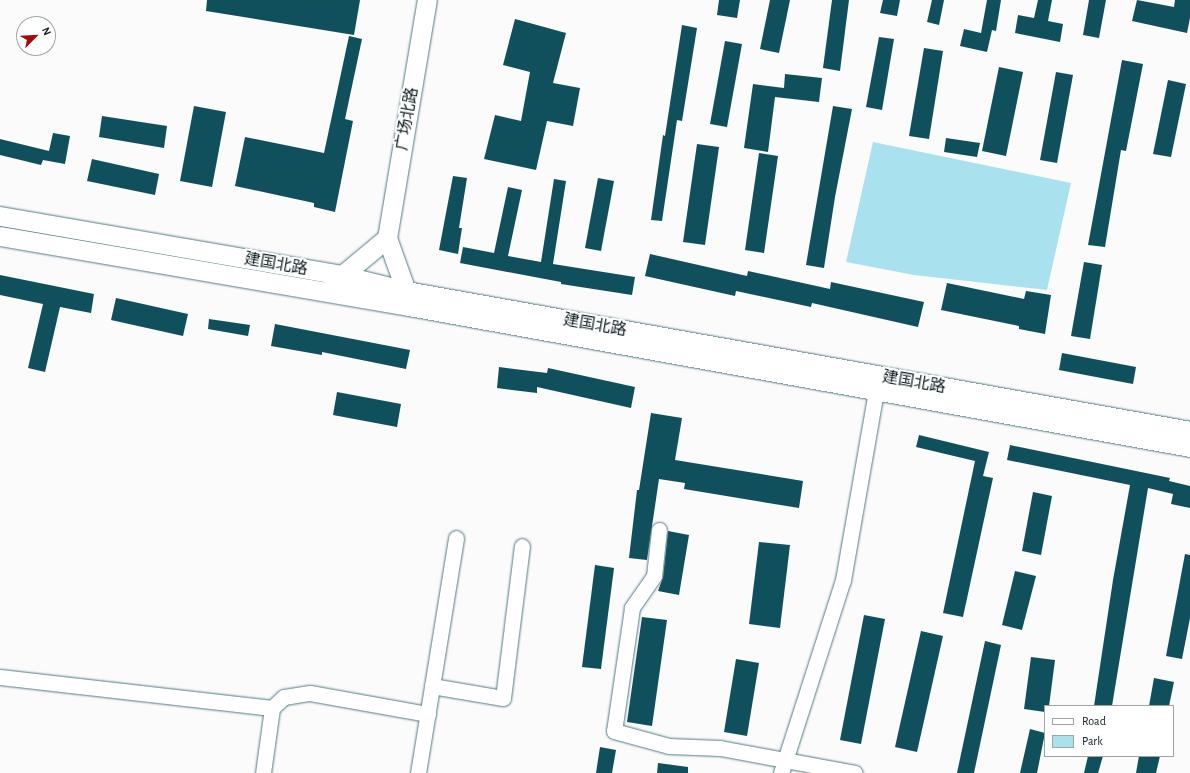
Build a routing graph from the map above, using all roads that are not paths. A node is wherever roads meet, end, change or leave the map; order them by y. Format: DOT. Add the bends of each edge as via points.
graph roads {
  1 [pos="427,0"];
  2 [pos="0,216"];
  3 [pos="0,236"];
  4 [pos="387,238"];
  5 [pos="341,275"];
  6 [pos="322,292"];
  7 [pos="408,298"];
  8 [pos="876,390"];
  9 [pos="1190,431"];
  10 [pos="1190,447"];
  11 [pos="659,530"];
  12 [pos="456,538"];
  13 [pos="522,546"];
  14 [pos="0,677"];
  15 [pos="432,686"];
  16 [pos="272,708"];
  17 [pos="428,714"];
  18 [pos="783,766"];
  19 [pos="263,773"];
  20 [pos="418,773"];
  21 [pos="855,773"];
  1 -- 4 [label="main road, 广场北路"];
  2 -- 5 [label="main road, 建国北路"];
  3 -- 6 [label="main road, 建国北路"];
  4 -- 5 [label="main road"];
  4 -- 7 [label="main road"];
  5 -- 6 [label="main road"];
  5 -- 7 [label="main road, 建国北路"];
  6 -- 7 [label="main road, 建国北路"];
  7 -- 8 [label="main road, 建国北路"];
  7 -- 9 [label="main road, 建国北路"];
  8 -- 10 [label="main road, 建国北路"];
  8 -- 18 [label="street" via="844,580"];
  11 -- 18 [label="street" via="654,576 632,608 614,731 669,746 720,748"];
  12 -- 15 [label="street"];
  13 -- 15 [label="street" via="503,698"];
  14 -- 16 [label="street"];
  15 -- 17 [label="street"];
  16 -- 17 [label="street" via="284,697 310,692"];
  16 -- 19 [label="street"];
  17 -- 20 [label="street"];
  18 -- 21 [label="street"];
}
